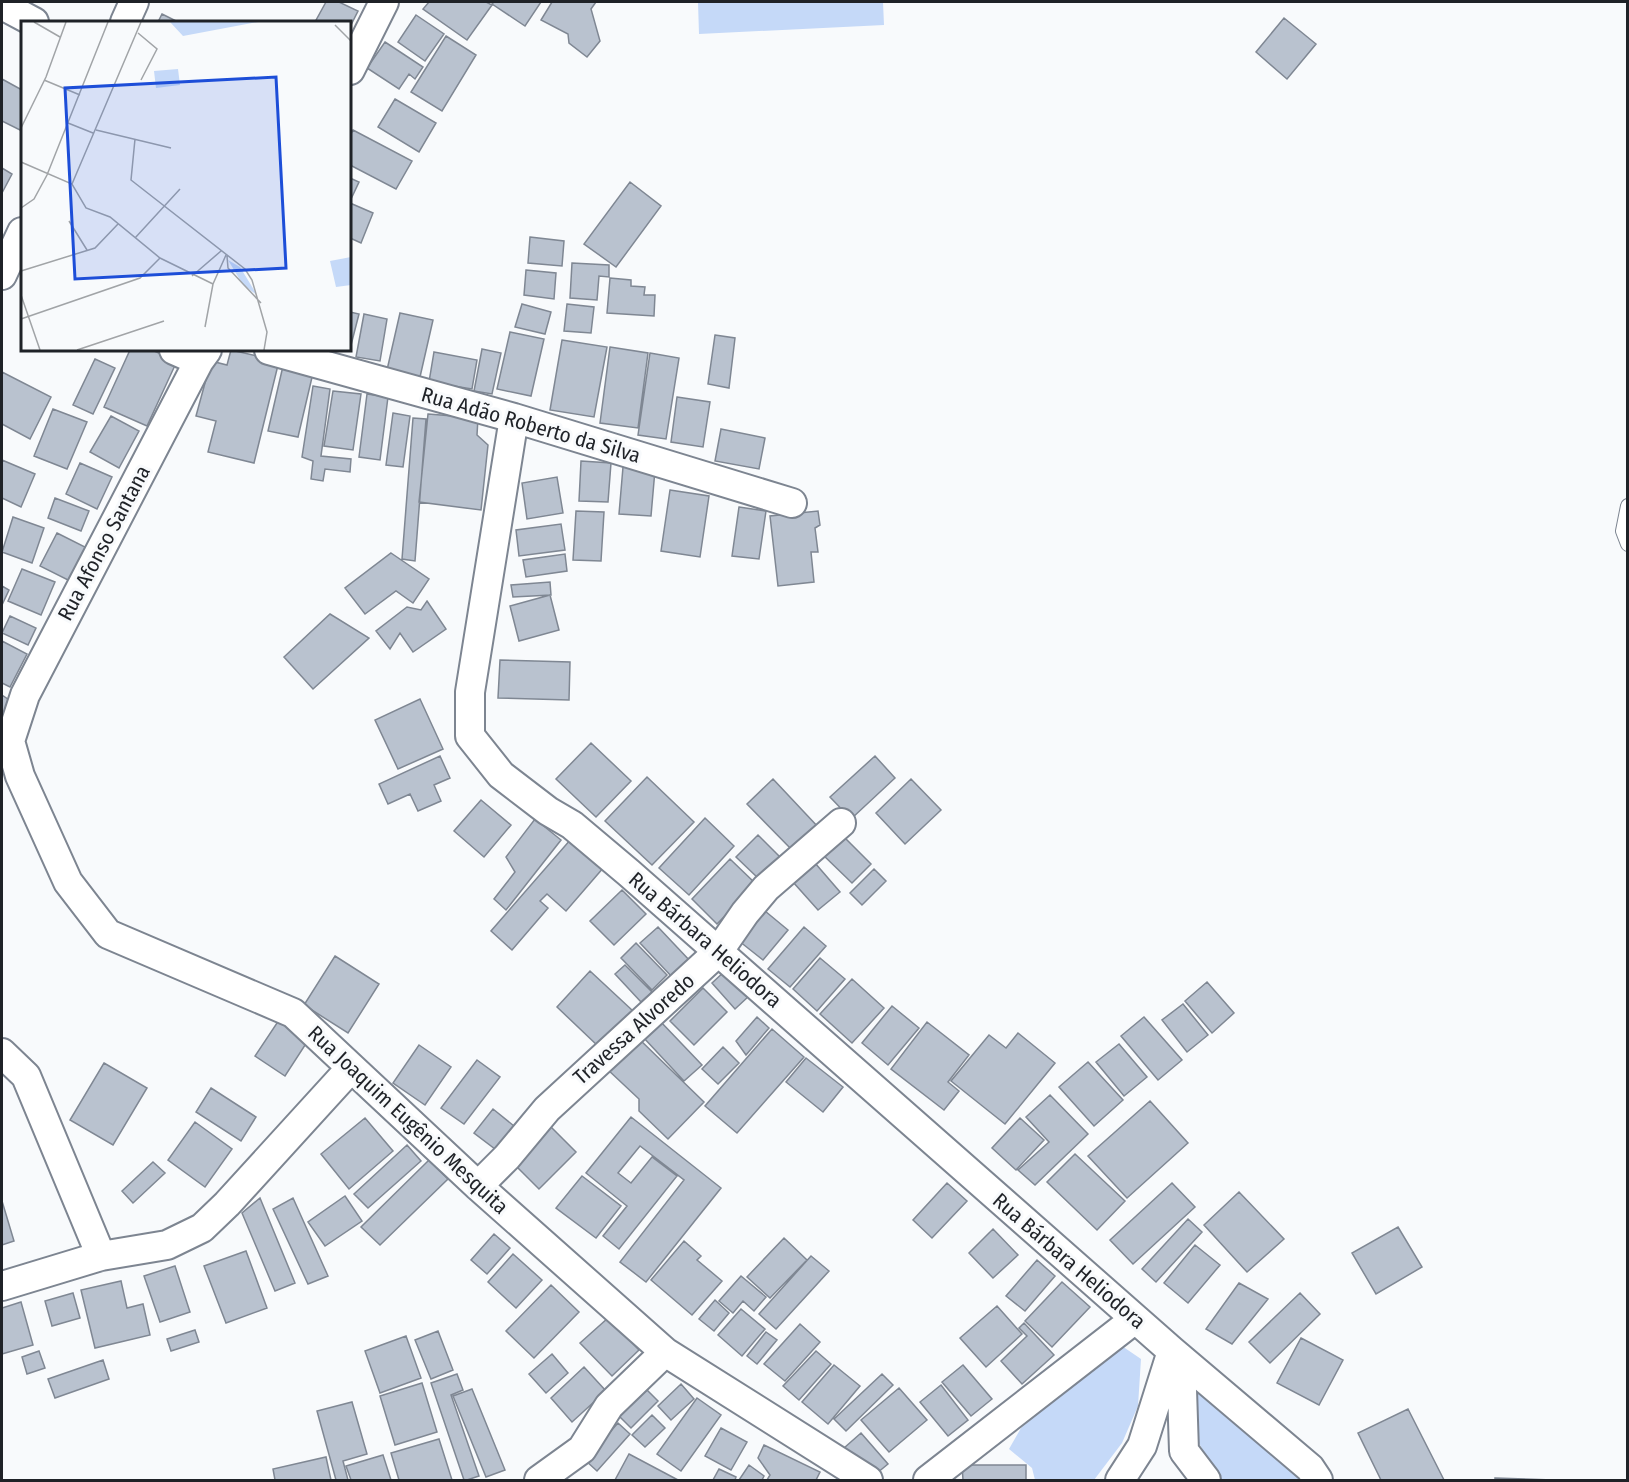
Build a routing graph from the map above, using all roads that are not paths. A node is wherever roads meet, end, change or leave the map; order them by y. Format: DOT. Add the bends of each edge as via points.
graph roads {
  1 [pos="134,2"];
  2 [pos="384,2"];
  3 [pos="2,5"];
  4 [pos="32,21"];
  5 [pos="125,21"];
  6 [pos="351,68"];
  7 [pos="21,235"];
  8 [pos="9,276"];
  9 [pos="274,351"];
  10 [pos="193,353"];
  11 [pos="514,418"];
  12 [pos="792,503"];
  13 [pos="1628,506"];
  14 [pos="1628,544"];
  15 [pos="6,739"];
  16 [pos="841,823"];
  17 [pos="718,952"];
  18 [pos="2,1053"];
  19 [pos="351,1068"];
  20 [pos="478,1186"];
  21 [pos="101,1256"];
  22 [pos="2,1286"];
  23 [pos="1135,1319"];
  24 [pos="665,1352"];
  25 [pos="1176,1355"];
  26 [pos="1142,1446"];
  27 [pos="1184,1451"];
  28 [pos="539,1480"];
  29 [pos="868,1480"];
  30 [pos="928,1480"];
  31 [pos="1120,1480"];
  32 [pos="1206,1480"];
  33 [pos="1318,1480"];
  1 -- 5 [label="street"];
  2 -- 6 [label="street"];
  3 -- 4 [label="street"];
  7 -- 8 [label="street"];
  9 -- 11 [label="street, Rua Adão Roberto da Silva"];
  10 -- 15 [label="street, Rua Afonso Santana"];
  11 -- 12 [label="street, Rua Adão Roberto da Silva"];
  11 -- 17 [label="street, Rua Bárbara Heliodora" via="470,692 470,736 501,775 572,825"];
  13 -- 14 [label="lane" via="1623,531"];
  15 -- 19 [label="street, Rua Joaquim Eugênio Mesquita" via="68,882 108,934 292,1013"];
  16 -- 17 [label="street, Travessa Alvoredo" via="766,888"];
  17 -- 20 [label="street, Travessa Alvoredo" via="547,1109"];
  17 -- 23 [label="street, Rua Bárbara Heliodora"];
  18 -- 21 [label="street" via="26,1076"];
  19 -- 20 [label="street, Rua Joaquim Eugênio Mesquita"];
  19 -- 21 [label="street" via="202,1228 167,1245"];
  20 -- 24 [label="street, Rua Joaquim Eugênio Mesquita"];
  21 -- 22 [label="street"];
  23 -- 25 [label="street, Rua Bárbara Heliodora"];
  23 -- 30 [label="street"];
  24 -- 28 [label="street" via="609,1406 582,1449"];
  24 -- 29 [label="street, Rua Joaquim Eugênio Mesquita"];
  25 -- 26 [label="street"];
  25 -- 27 [label="street"];
  25 -- 33 [label="street, Rua Bárbara Heliodora" via="1310,1468"];
  26 -- 27 [label="street"];
  26 -- 31 [label="street"];
  27 -- 32 [label="street"];
}
